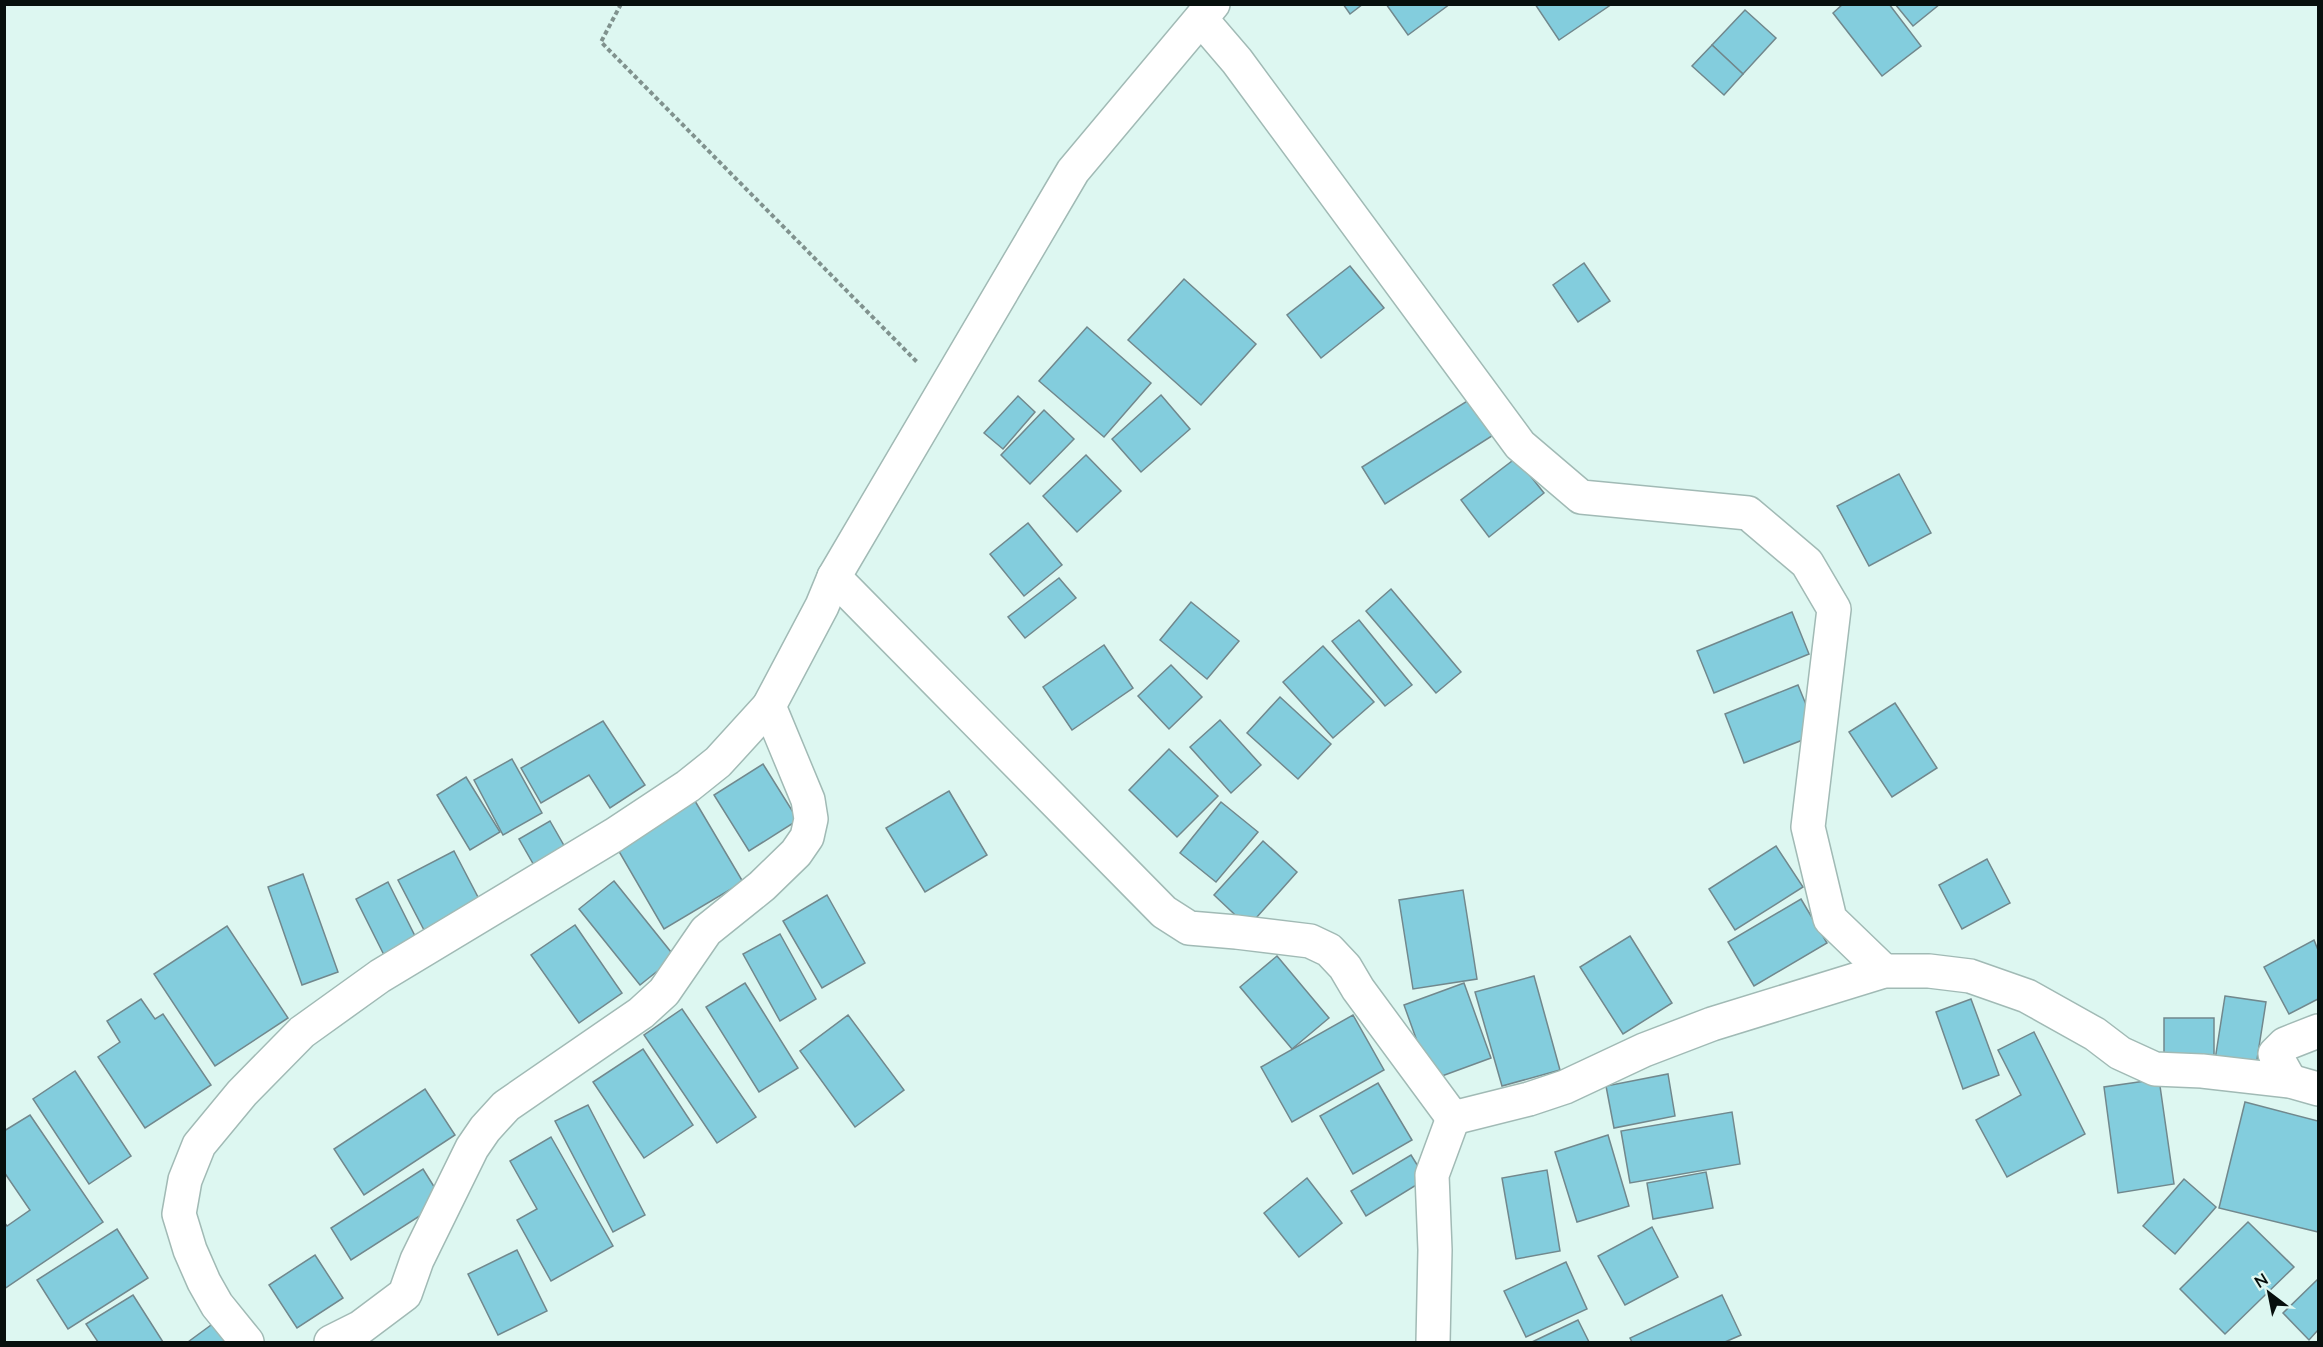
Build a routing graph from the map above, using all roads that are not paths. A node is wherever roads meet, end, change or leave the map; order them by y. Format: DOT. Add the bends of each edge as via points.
graph roads {
  1 [pos="1207,12"];
  2 [pos="834,577"];
  3 [pos="769,706"];
  4 [pos="1884,971"];
  5 [pos="2319,1031"];
  6 [pos="2304,1085"];
  7 [pos="1453,1118"];
  8 [pos="247,1342"];
  9 [pos="332,1342"];
  10 [pos="1433,1342"];
  1 -- 2 [label="street" via="1072,171"];
  1 -- 4 [label="street" via="1244,70 1520,445 1581,497 1748,513 1807,563 1834,609 1808,827 1830,919"];
  2 -- 3 [label="street"];
  2 -- 7 [label="street" via="1164,912 1189,928 1310,941 1329,950"];
  3 -- 8 [label="street" via="718,762 688,786 380,976 303,1032 242,1093 199,1144 184,1180 179,1214 204,1282"];
  3 -- 9 [label="street" via="808,800 811,819 807,837 762,886 706,931 664,992 641,1013 506,1106 472,1148 417,1260 405,1294 361,1327"];
  4 -- 6 [label="street" via="1970,976 2027,996 2095,1034 2120,1053 2155,1069 2202,1071"];
  4 -- 7 [label="street" via="1712,1024 1565,1087"];
  5 -- 6 [label="street" via="2285,1044 2275,1054"];
  7 -- 10 [label="street" via="1432,1175"];
}
